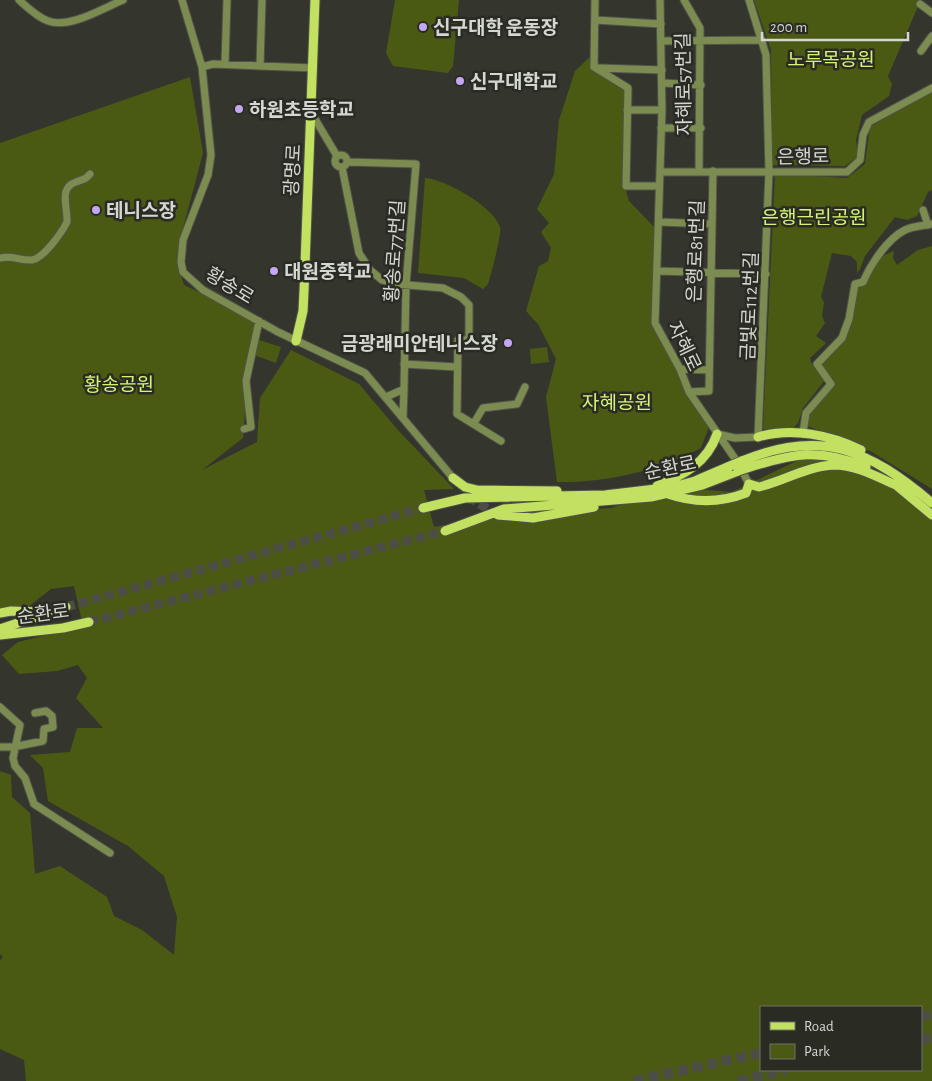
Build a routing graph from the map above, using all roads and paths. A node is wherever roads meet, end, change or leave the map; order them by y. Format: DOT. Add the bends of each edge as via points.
graph roads {
  1 [pos="19,0"];
  2 [pos="123,0"];
  3 [pos="182,0"];
  4 [pos="227,0"];
  5 [pos="262,0"];
  6 [pos="315,0"];
  7 [pos="595,0"];
  8 [pos="660,0"];
  9 [pos="684,0"];
  10 [pos="749,0"];
  11 [pos="920,4"];
  12 [pos="932,13"];
  13 [pos="595,20"];
  14 [pos="661,24"];
  15 [pos="932,36"];
  16 [pos="762,40"];
  17 [pos="661,41"];
  18 [pos="701,41"];
  19 [pos="921,52"];
  20 [pos="225,64"];
  21 [pos="260,66"];
  22 [pos="202,67"];
  23 [pos="594,67"];
  24 [pos="313,68"];
  25 [pos="662,70"];
  26 [pos="662,83"];
  27 [pos="701,85"];
  28 [pos="932,88"];
  29 [pos="627,110"];
  30 [pos="662,110"];
  31 [pos="312,114"];
  32 [pos="661,128"];
  33 [pos="701,128"];
  34 [pos="345,165"];
  35 [pos="660,172"];
  36 [pos="699,172"];
  37 [pos="713,172"];
  38 [pos="769,172"];
  39 [pos="90,174"];
  40 [pos="659,186"];
  41 [pos="923,210"];
  42 [pos="659,222"];
  43 [pos="712,224"];
  44 [pos="930,224"];
  45 [pos="0,258"];
  46 [pos="657,271"];
  47 [pos="711,272"];
  48 [pos="766,274"];
  49 [pos="406,285"];
  50 [pos="259,321"];
  51 [pos="296,341"];
  52 [pos="404,364"];
  53 [pos="456,367"];
  54 [pos="680,369"];
  55 [pos="708,370"];
  56 [pos="525,387"];
  57 [pos="404,389"];
  58 [pos="689,392"];
  59 [pos="386,397"];
  60 [pos="403,417"];
  61 [pos="474,423"];
  62 [pos="244,429"];
  63 [pos="803,433"];
  64 [pos="717,434"];
  65 [pos="758,436"];
  66 [pos="501,441"];
  67 [pos="745,464"];
  68 [pos="734,468"];
  69 [pos="888,469"];
  70 [pos="453,478"];
  71 [pos="749,484"];
  72 [pos="900,487"];
  73 [pos="649,489"];
  74 [pos="919,492"];
  75 [pos="463,494"];
  76 [pos="666,494"];
  77 [pos="605,495"];
  78 [pos="932,497"];
  79 [pos="619,500"];
  80 [pos="932,503"];
  81 [pos="423,508"];
  82 [pos="498,515"];
  83 [pos="932,515"];
  84 [pos="445,531"];
  85 [pos="66,607"];
  86 [pos="49,612"];
  87 [pos="0,613"];
  88 [pos="90,622"];
  89 [pos="0,628"];
  90 [pos="0,634"];
  91 [pos="0,707"];
  92 [pos="34,713"];
  93 [pos="0,747"];
  94 [pos="17,748"];
  95 [pos="110,853"];
  1 -- 2 [label="street" via="35,14 61,23"];
  3 -- 22 [label="street, 황송로"];
  4 -- 20 [label="street"];
  5 -- 21 [label="street"];
  6 -- 24 [label="main road, 광명로"];
  7 -- 13 [label="street"];
  8 -- 14 [label="street, 자혜로"];
  9 -- 18 [label="street, 자혜로57번길" via="700,28"];
  10 -- 16 [label="street, 금빛로112번길"];
  11 -- 12 [label="street"];
  13 -- 14 [label="street"];
  13 -- 23 [label="street"];
  14 -- 17 [label="street, 자혜로"];
  15 -- 19 [label="street"];
  16 -- 18 [label="street"];
  16 -- 38 [label="street, 금빛로112번길" via="766,55"];
  17 -- 18 [label="street"];
  17 -- 25 [label="street, 자혜로"];
  18 -- 27 [label="street, 자혜로57번길"];
  20 -- 21 [label="street"];
  20 -- 22 [label="street"];
  21 -- 24 [label="street"];
  22 -- 50 [label="street, 황송로" via="211,155 208,175 183,240 183,272 203,290"];
  23 -- 25 [label="street"];
  23 -- 29 [label="street" via="628,88"];
  24 -- 31 [label="main road, 광명로"];
  25 -- 26 [label="street, 자혜로"];
  26 -- 27 [label="street"];
  26 -- 30 [label="street, 자혜로"];
  27 -- 33 [label="street, 자혜로57번길"];
  28 -- 38 [label="street, 은행로" via="869,122 863,135 860,160 847,172"];
  29 -- 30 [label="street"];
  29 -- 40 [label="street" via="626,186"];
  30 -- 32 [label="street, 자혜로"];
  31 -- 34 [label="street" via="337,156 336,164"];
  31 -- 51 [label="main road, 광명로" via="303,310"];
  32 -- 33 [label="street"];
  32 -- 35 [label="street, 자혜로"];
  33 -- 36 [label="street, 자혜로57번길"];
  34 -- 49 [label="street" via="359,253 370,270 382,280"];
  34 -- 49 [label="street, 황송로77번길" via="416,164"];
  35 -- 36 [label="street, 은행로"];
  35 -- 40 [label="street, 자혜로"];
  36 -- 37 [label="street, 은행로"];
  37 -- 38 [label="street, 은행로"];
  37 -- 43 [label="street, 은행로81번길"];
  38 -- 48 [label="street, 금빛로112번길"];
  39 -- 45 [label="street" via="66,190 67,222 40,257 30,260 9,256"];
  40 -- 42 [label="street, 자혜로"];
  41 -- 44 [label="street"];
  42 -- 43 [label="street"];
  42 -- 46 [label="street, 자혜로"];
  43 -- 47 [label="street, 은행로81번길"];
  44 -- 63 [label="street" via="899,234 870,266 863,282 855,284 850,318 842,338 818,364 831,384 806,413"];
  46 -- 47 [label="street"];
  46 -- 54 [label="street, 자혜로" via="654,324"];
  47 -- 48 [label="street"];
  47 -- 55 [label="street, 은행로81번길"];
  48 -- 65 [label="street, 금빛로112번길"];
  49 -- 52 [label="street, 황송로77번길"];
  49 -- 53 [label="street" via="443,288 469,304 468,340 458,340"];
  50 -- 51 [label="street, 황송로"];
  50 -- 62 [label="street" via="246,381 251,427"];
  51 -- 59 [label="street, 황송로" via="365,373"];
  52 -- 53 [label="street"];
  52 -- 57 [label="street, 황송로77번길"];
  53 -- 61 [label="street" via="457,414"];
  54 -- 55 [label="street"];
  54 -- 58 [label="street, 자혜로"];
  55 -- 58 [label="street, 은행로81번길" via="709,391"];
  56 -- 61 [label="street" via="517,404 483,408"];
  57 -- 59 [label="street"];
  57 -- 60 [label="street, 황송로77번길"];
  58 -- 64 [label="street, 자혜로"];
  59 -- 60 [label="street, 황송로"];
  60 -- 70 [label="street, 황송로"];
  61 -- 66 [label="street"];
  63 -- 65 [label="main road"];
  63 -- 69 [label="main road" via="852,446"];
  64 -- 65 [label="street" via="735,438"];
  64 -- 71 [label="street, 자혜로"];
  64 -- 73 [label="main road" via="711,450 698,464"];
  67 -- 68 [label="main road, 순환로, bridge"];
  67 -- 69 [label="main road, 순환로" via="787,446 821,445 857,454"];
  67 -- 72 [label="main road, 순환로" via="798,455 828,455 869,468"];
  68 -- 73 [label="main road, 순환로" via="685,484"];
  68 -- 76 [label="main road, 순환로" via="702,485"];
  69 -- 74 [label="main road, 순환로"];
  70 -- 75 [label="main road"];
  70 -- 77 [label="main road" via="465,487 477,490 569,491"];
  71 -- 72 [label="main road" via="759,487 835,465 868,473"];
  71 -- 76 [label="main road" via="746,493 721,500 683,499"];
  72 -- 83 [label="main road, 순환로"];
  73 -- 77 [label="main road, 순환로"];
  74 -- 78 [label="street"];
  74 -- 80 [label="main road, 순환로"];
  76 -- 79 [label="main road, 순환로"];
  77 -- 81 [label="main road, 순환로" via="465,498"];
  79 -- 82 [label="main road" via="533,518"];
  79 -- 84 [label="main road, 순환로" via="504,509"];
  85 -- 86 [label="main road, 순환로"];
  86 -- 87 [label="main road"];
  86 -- 89 [label="main road, 순환로"];
  88 -- 90 [label="main road, 순환로"];
  91 -- 94 [label="street" via="20,725"];
  92 -- 94 [label="street" via="49,713 53,727 44,729 42,742"];
  93 -- 94 [label="street"];
  94 -- 95 [label="street" via="15,766 25,778 34,804"];
}
